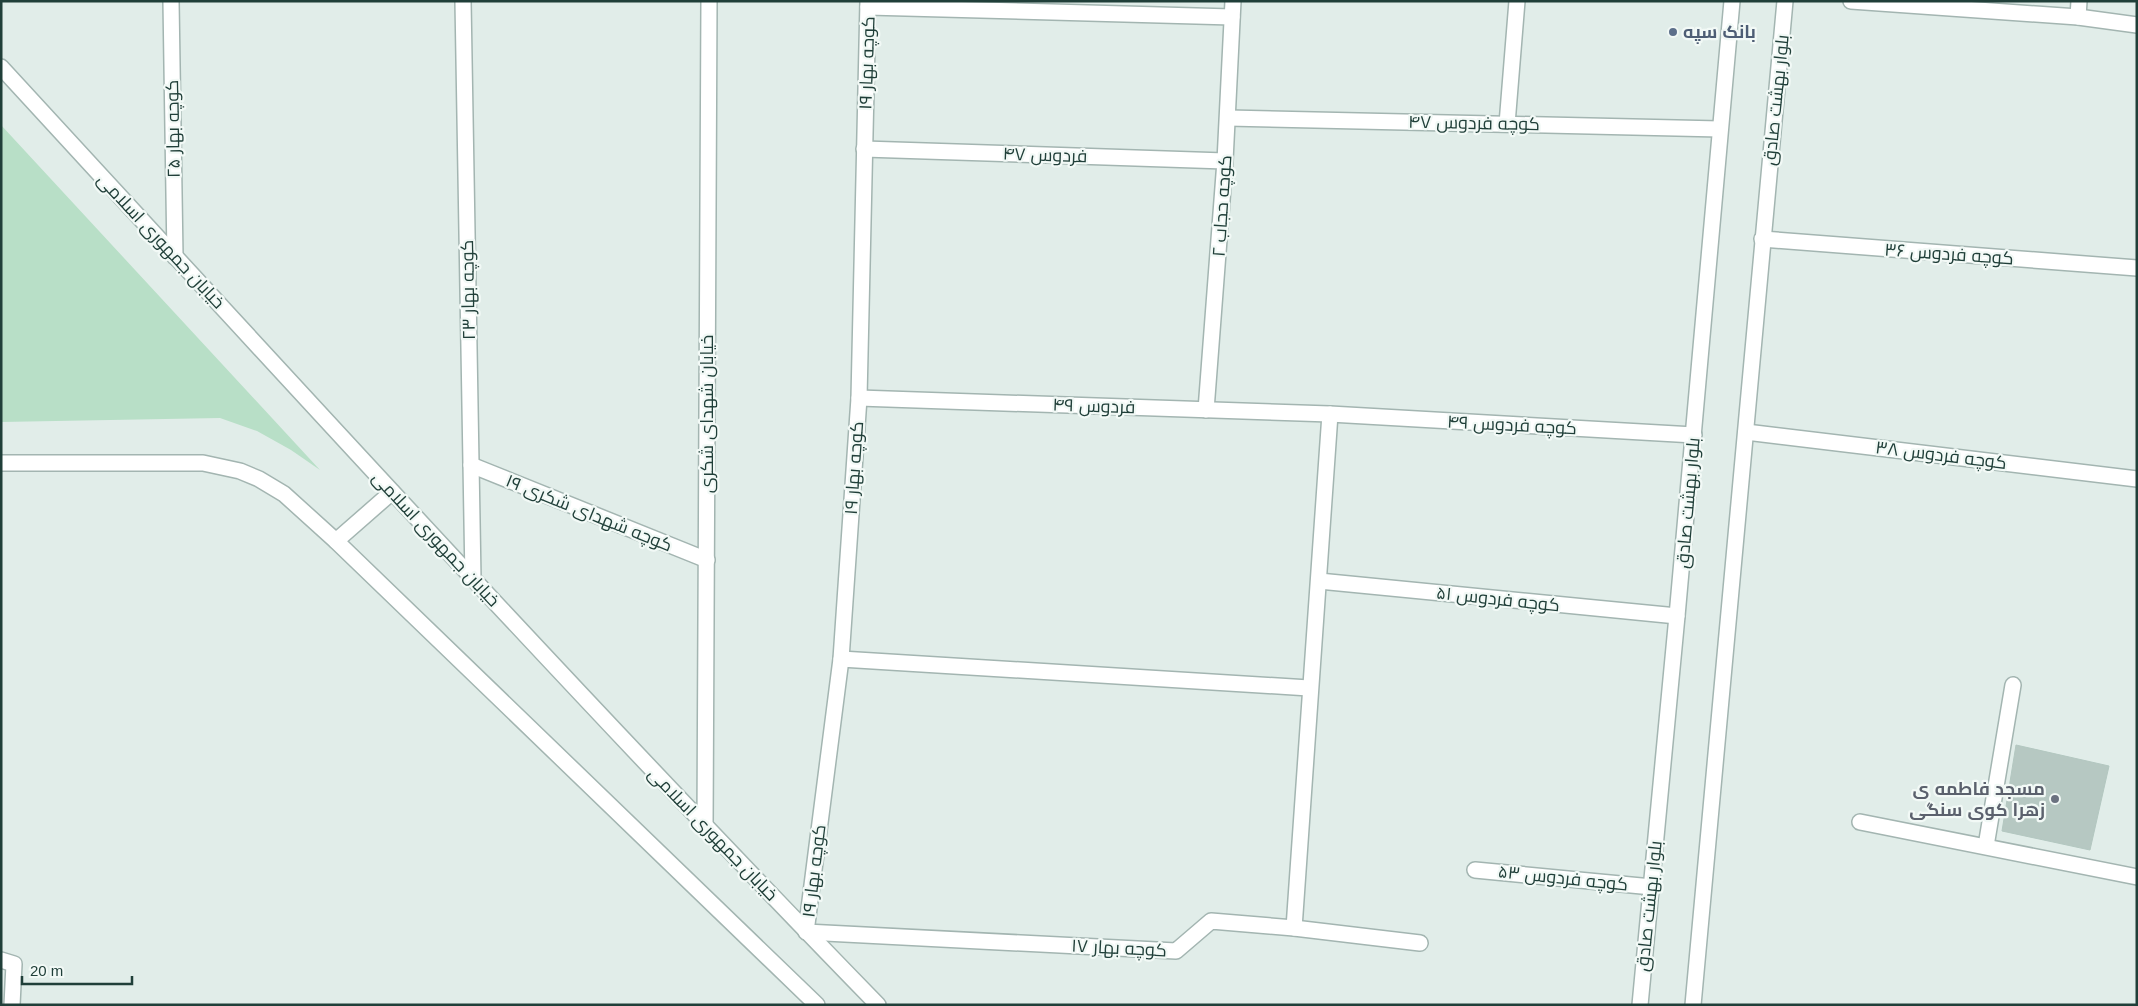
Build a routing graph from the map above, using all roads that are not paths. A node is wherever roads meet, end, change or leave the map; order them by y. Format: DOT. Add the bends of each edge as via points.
graph roads {
  1 [pos="171,1"];
  2 [pos="464,1"];
  3 [pos="710,1"];
  4 [pos="1232,1"];
  5 [pos="1517,1"];
  6 [pos="1732,1"];
  7 [pos="1785,1"];
  8 [pos="1851,1"];
  9 [pos="2079,1"];
  10 [pos="868,4"];
  11 [pos="1232,17"];
  12 [pos="2078,18"];
  13 [pos="2137,25"];
  14 [pos="1,67"];
  15 [pos="1228,118"];
  16 [pos="1507,124"];
  17 [pos="1720,129"];
  18 [pos="864,149"];
  19 [pos="1225,160"];
  20 [pos="1762,239"];
  21 [pos="175,256"];
  22 [pos="2137,268"];
  23 [pos="859,398"];
  24 [pos="1206,410"];
  25 [pos="1330,414"];
  26 [pos="1746,432"];
  27 [pos="1694,435"];
  28 [pos="1,463"];
  29 [pos="471,465"];
  30 [pos="2137,479"];
  31 [pos="392,492"];
  32 [pos="336,542"];
  33 [pos="707,560"];
  34 [pos="473,578"];
  35 [pos="1319,581"];
  36 [pos="1677,616"];
  37 [pos="841,659"];
  38 [pos="2013,685"];
  39 [pos="1310,688"];
  40 [pos="1860,822"];
  41 [pos="705,827"];
  42 [pos="1986,846"];
  43 [pos="1475,870"];
  44 [pos="2137,876"];
  45 [pos="1652,887"];
  46 [pos="1294,928"];
  47 [pos="806,932"];
  48 [pos="1420,943"];
  49 [pos="1,960"];
  50 [pos="12,1005"];
  51 [pos="817,1005"];
  52 [pos="878,1005"];
  53 [pos="1640,1005"];
  54 [pos="1693,1005"];
  1 -- 21 [label="street, کوچه بهار ۲۵"];
  2 -- 29 [label="street, کوچه بهار ۲۳"];
  3 -- 33 [label="street, خیابان شهدای شکری"];
  4 -- 11 [label="street, کوچه حجاب ۲"];
  5 -- 16 [label="street"];
  6 -- 17 [label="street, بلوار بهشت صادق"];
  7 -- 20 [label="street, بلوار بهشت صادق"];
  8 -- 12 [label="street"];
  9 -- 12 [label="street"];
  10 -- 11 [label="street"];
  10 -- 18 [label="street, کوچه بهار ۱۹"];
  11 -- 15 [label="street, کوچه حجاب ۲"];
  12 -- 13 [label="street"];
  14 -- 21 [label="street, خیابان جمهوری اسلامی"];
  15 -- 16 [label="street, کوچه فردوس ۴۷"];
  15 -- 19 [label="street, کوچه حجاب ۲"];
  16 -- 17 [label="street, کوچه فردوس ۴۷"];
  17 -- 27 [label="street, بلوار بهشت صادق"];
  18 -- 19 [label="street, فردوس ۴۷"];
  18 -- 23 [label="street, کوچه بهار ۱۹"];
  19 -- 24 [label="street, کوچه حجاب ۲"];
  20 -- 22 [label="street, کوچه فردوس ۳۶"];
  20 -- 26 [label="street, بلوار بهشت صادق"];
  21 -- 31 [label="street, خیابان جمهوری اسلامی"];
  23 -- 24 [label="street, فردوس ۴۹"];
  23 -- 37 [label="street, کوچه بهار ۱۹"];
  24 -- 25 [label="street, فردوس ۴۹"];
  25 -- 27 [label="street, کوچه فردوس ۴۹"];
  25 -- 35 [label="street"];
  26 -- 30 [label="street, کوچه فردوس ۳۸"];
  26 -- 54 [label="street, بلوار بهشت صادق"];
  27 -- 36 [label="street, بلوار بهشت صادق"];
  28 -- 32 [label="street" via="203,463 240,471 284,494"];
  29 -- 33 [label="street, کوچه شهدای شکری ۱۹"];
  29 -- 34 [label="street, کوچه بهار ۲۳"];
  31 -- 32 [label="street"];
  31 -- 34 [label="street, خیابان جمهوری اسلامی"];
  32 -- 51 [label="street"];
  33 -- 41 [label="street, خیابان شهدای شکری"];
  34 -- 41 [label="street, خیابان جمهوری اسلامی"];
  35 -- 36 [label="street, کوچه فردوس ۵۱"];
  35 -- 39 [label="street"];
  36 -- 45 [label="street, بلوار بهشت صادق"];
  37 -- 39 [label="street"];
  37 -- 47 [label="street, کوچه بهار ۱۹"];
  38 -- 42 [label="street"];
  39 -- 46 [label="street"];
  40 -- 42 [label="street"];
  41 -- 47 [label="street, خیابان جمهوری اسلامی"];
  42 -- 44 [label="street"];
  43 -- 45 [label="street, کوچه فردوس ۵۳"];
  45 -- 53 [label="street, بلوار بهشت صادق"];
  46 -- 47 [label="street, کوچه بهار ۱۷" via="1211,921 1176,951"];
  46 -- 48 [label="street, کوچه بهار ۱۷"];
  47 -- 52 [label="street, خیابان جمهوری اسلامی"];
  49 -- 50 [label="street" via="14,964"];
}
